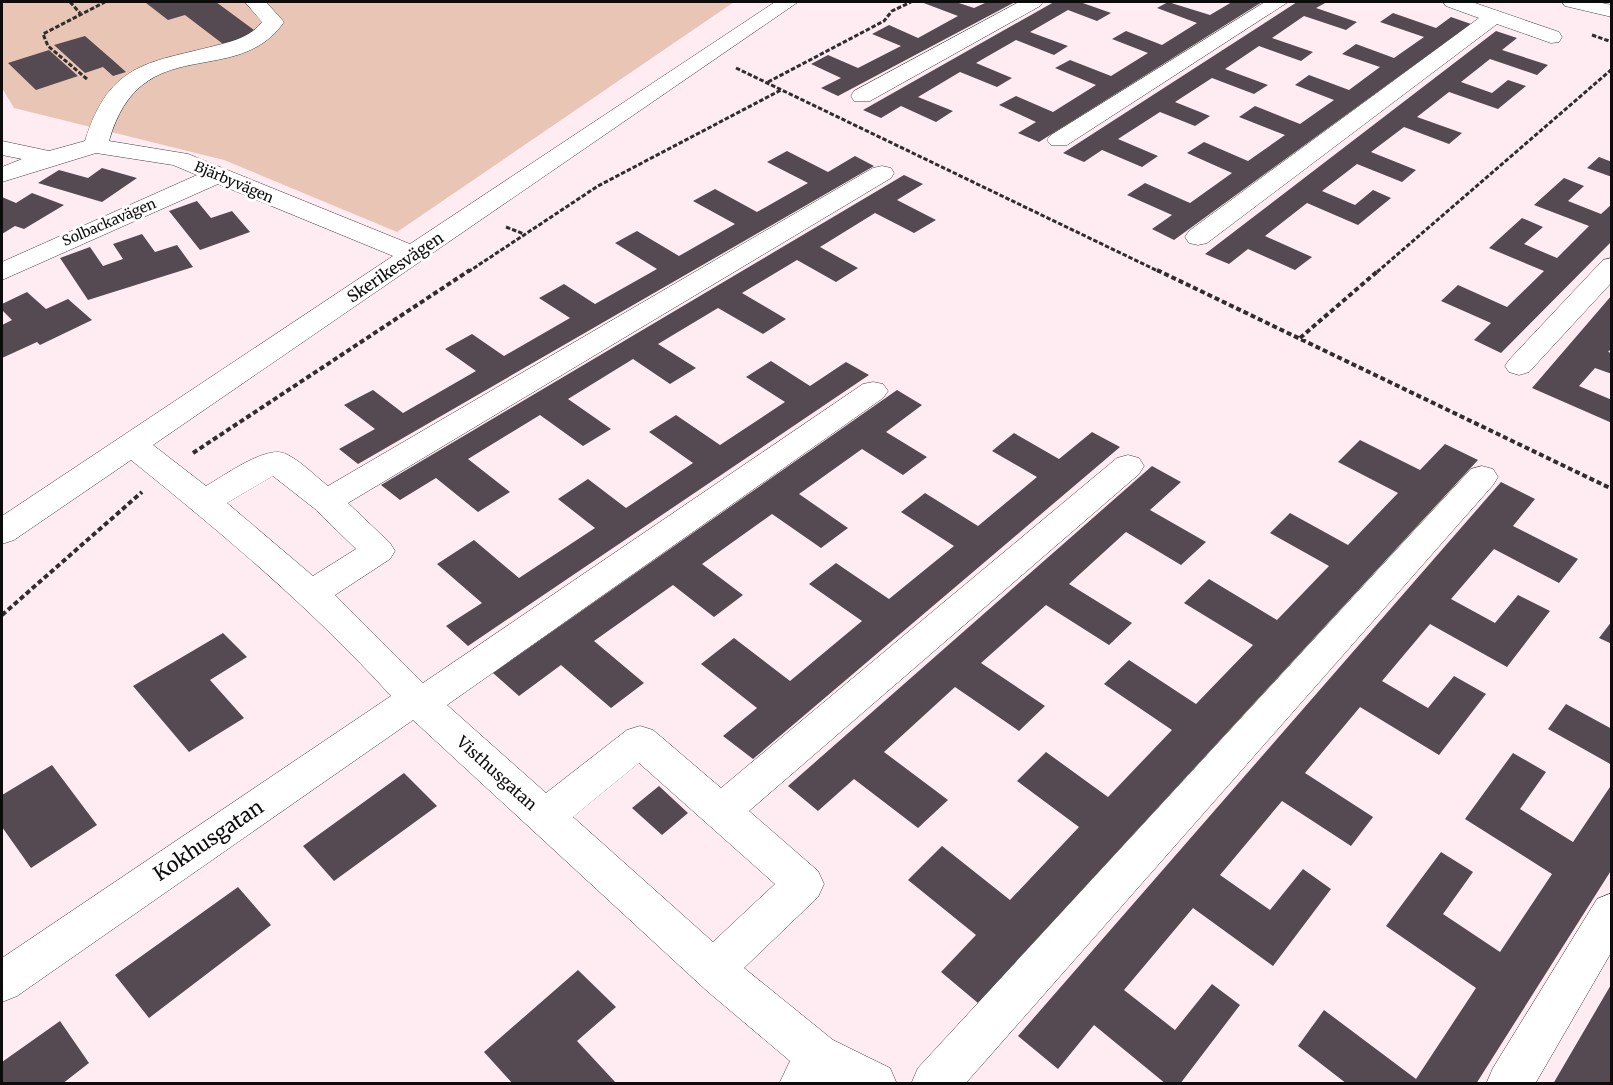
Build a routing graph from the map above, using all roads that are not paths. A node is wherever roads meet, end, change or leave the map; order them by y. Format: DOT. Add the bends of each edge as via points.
graph roads {
  1 [pos="255,2"];
  2 [pos="788,2"];
  3 [pos="1033,2"];
  4 [pos="1278,2"];
  5 [pos="1453,2"];
  6 [pos="1572,2"];
  7 [pos="1611,11"];
  8 [pos="1495,16"];
  9 [pos="1551,37"];
  10 [pos="861,96"];
  11 [pos="1059,140"];
  12 [pos="96,146"];
  13 [pos="2,148"];
  14 [pos="49,159"];
  15 [pos="882,173"];
  16 [pos="218,175"];
  17 [pos="2,176"];
  18 [pos="1198,237"];
  19 [pos="414,255"];
  20 [pos="1611,266"];
  21 [pos="2,272"];
  22 [pos="1519,366"];
  23 [pos="873,392"];
  24 [pos="133,445"];
  25 [pos="1128,466"];
  26 [pos="1482,477"];
  27 [pos="205,501"];
  28 [pos="326,501"];
  29 [pos="2,532"];
  30 [pos="310,594"];
  31 [pos="418,702"];
  32 [pos="721,811"];
  33 [pos="545,817"];
  34 [pos="1611,912"];
  35 [pos="714,969"];
  36 [pos="2,982"];
  37 [pos="809,1069"];
  38 [pos="874,1083"];
  39 [pos="934,1083"];
  40 [pos="1509,1083"];
  1 -- 12 [label="street" via="273,22 270,29 254,40 146,70 119,93 103,120"];
  2 -- 19 [label="street, Skerikesvägen"];
  3 -- 10 [label="street"];
  4 -- 11 [label="street"];
  5 -- 8 [label="street"];
  6 -- 7 [label="street"];
  8 -- 9 [label="street"];
  8 -- 18 [label="street"];
  12 -- 14 [label="street, Bjärbyvägen"];
  12 -- 16 [label="street, Bjärbyvägen" via="179,159"];
  13 -- 14 [label="street, Bjärbyvägen"];
  14 -- 17 [label="street, Bjärbyvägen"];
  15 -- 28 [label="street"];
  16 -- 19 [label="street, Bjärbyvägen"];
  16 -- 21 [label="street, Solbackavägen"];
  19 -- 24 [label="street, Skerikesvägen"];
  20 -- 22 [label="street"];
  23 -- 31 [label="street, Kokhusgatan"];
  24 -- 27 [label="street, Visthusgatan"];
  24 -- 29 [label="street, Skerikesvägen"];
  25 -- 32 [label="street"];
  26 -- 39 [label="street"];
  27 -- 28 [label="street" via="275,461"];
  27 -- 30 [label="street, Visthusgatan"];
  28 -- 30 [label="street" via="378,551"];
  30 -- 31 [label="street, Visthusgatan" via="371,649"];
  31 -- 33 [label="street, Visthusgatan"];
  31 -- 36 [label="street, Kokhusgatan"];
  32 -- 33 [label="street" via="640,741"];
  32 -- 35 [label="street" via="804,884"];
  33 -- 35 [label="street, Visthusgatan"];
  34 -- 40 [label="street"];
  35 -- 37 [label="street, Visthusgatan"];
  37 -- 38 [label="street, Visthusgatan"];
}
